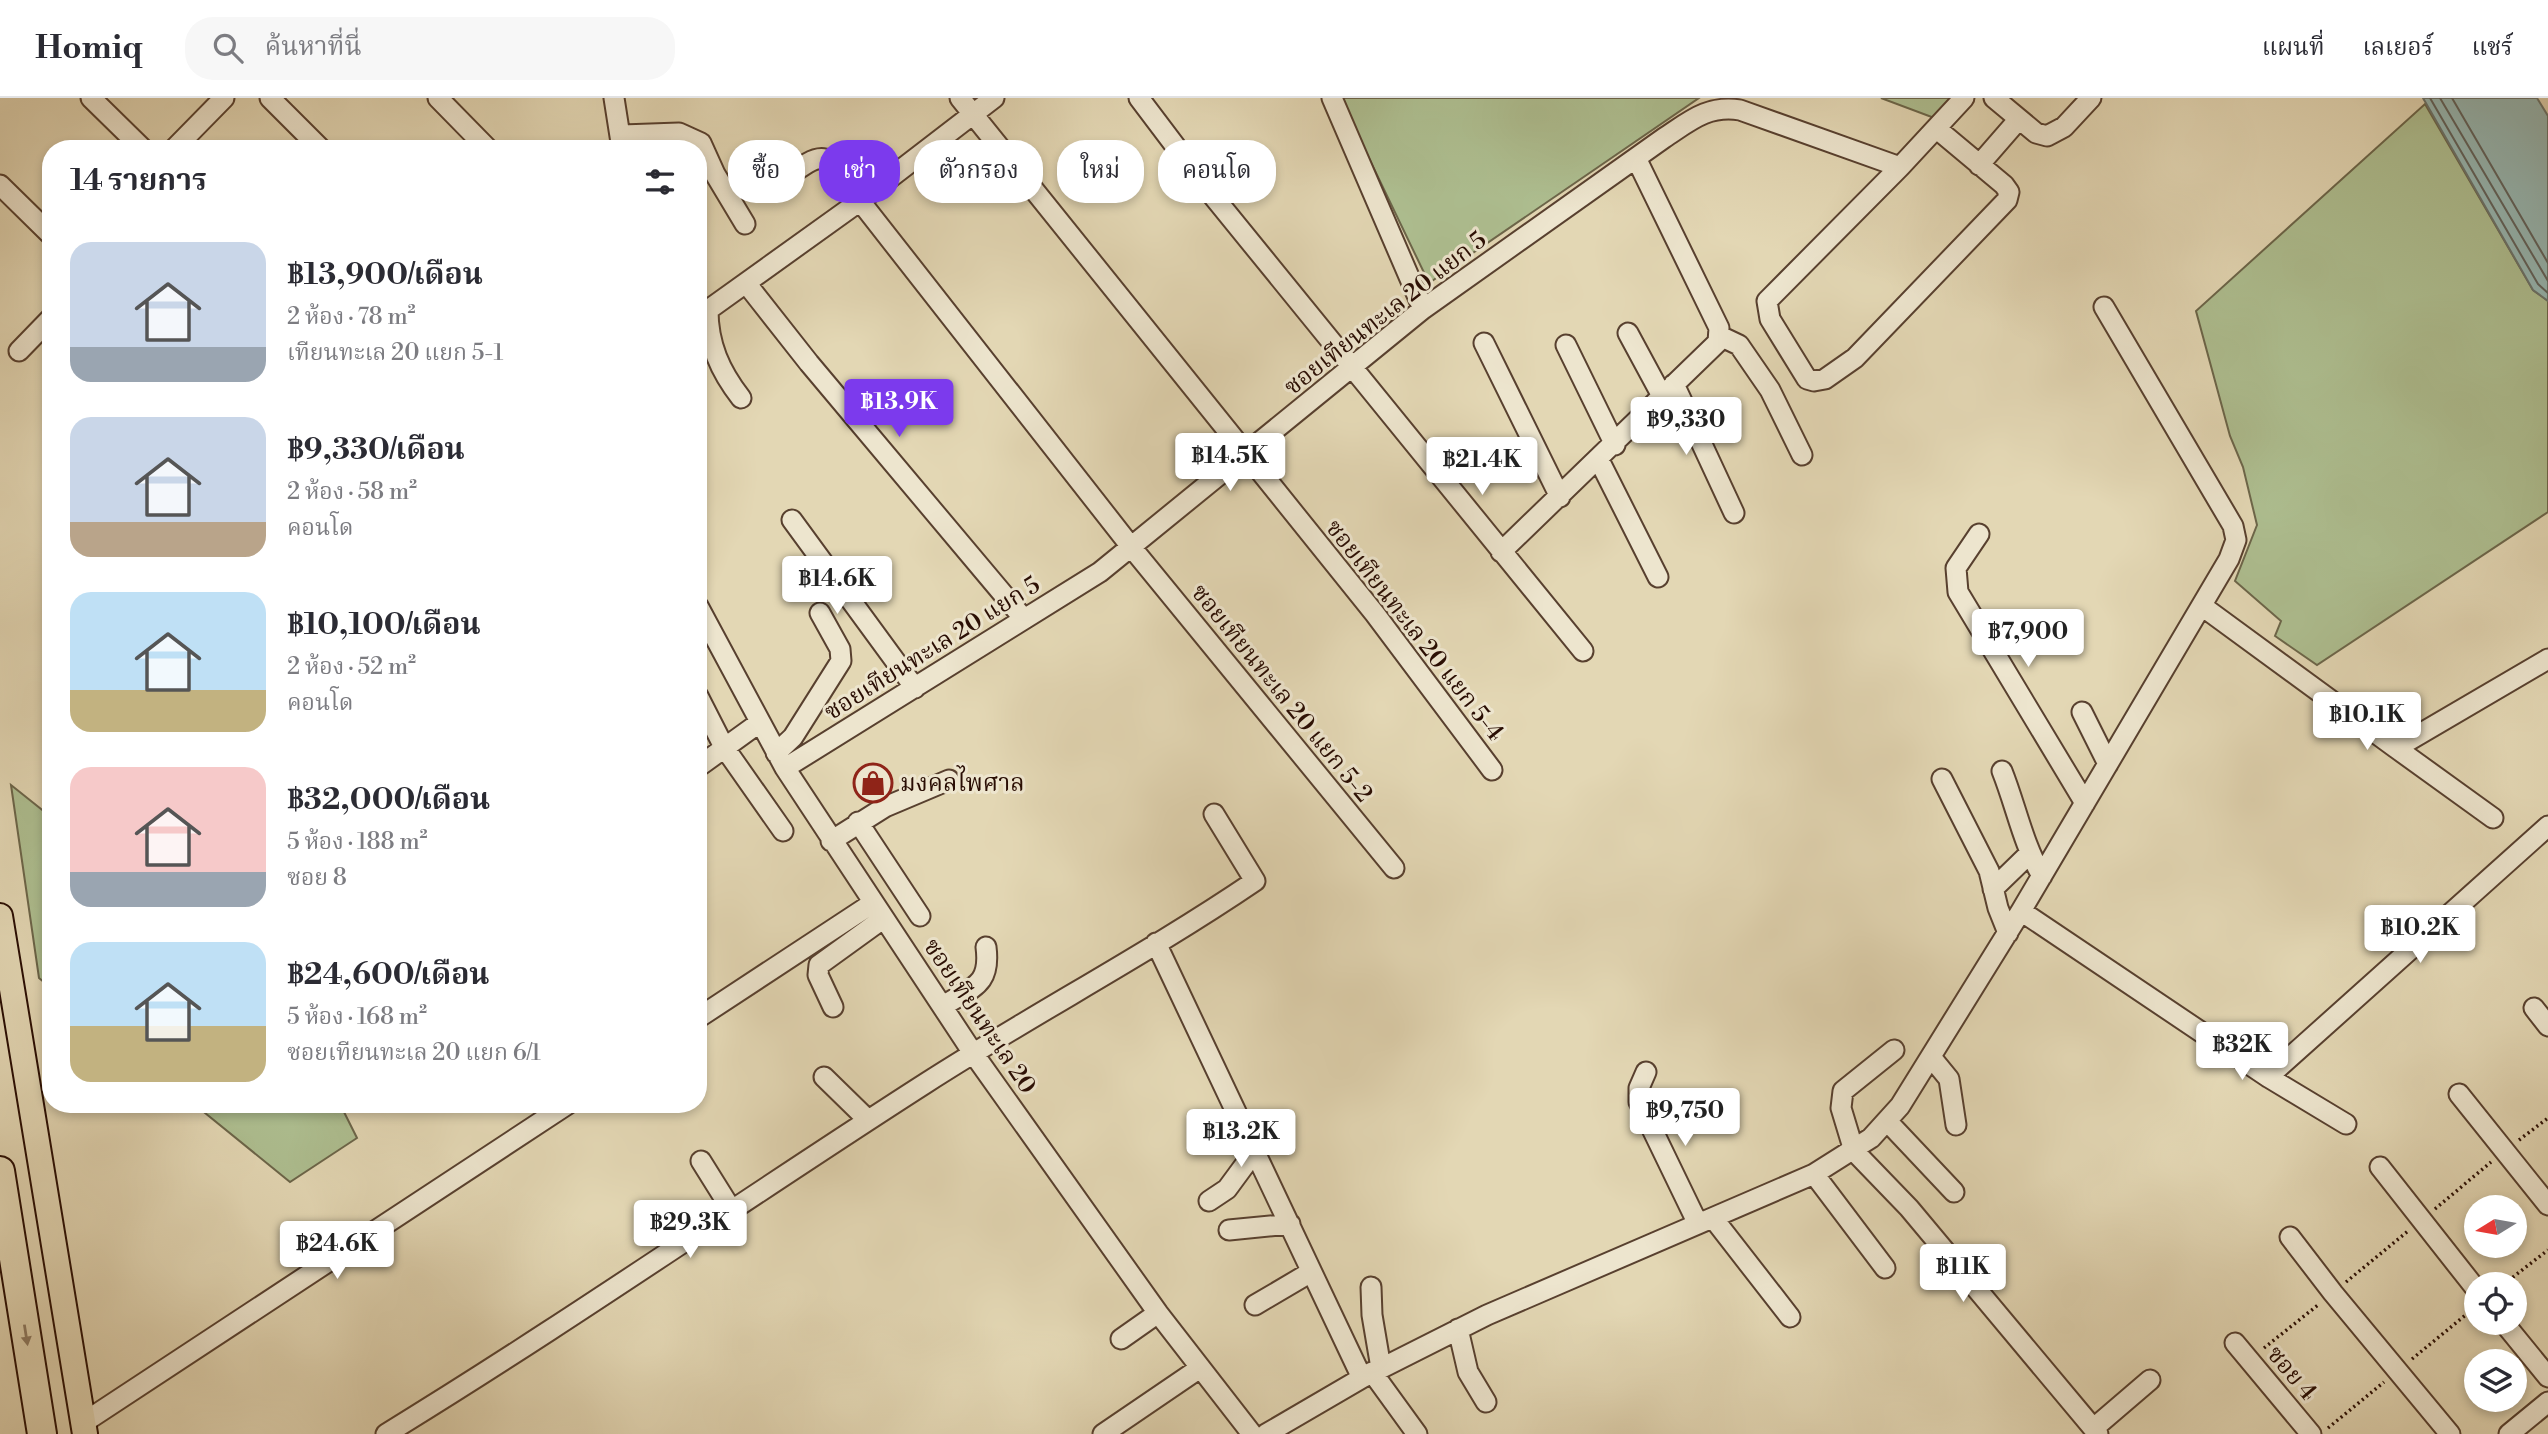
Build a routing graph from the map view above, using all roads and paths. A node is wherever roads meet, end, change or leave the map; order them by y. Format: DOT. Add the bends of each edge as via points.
graph roads {
  1 [pos="91,98"];
  2 [pos="224,98"];
  3 [pos="270,98"];
  4 [pos="438,98"];
  5 [pos="614,98"];
  6 [pos="960,98"];
  7 [pos="994,98"];
  8 [pos="1139,98"];
  9 [pos="1332,98"];
  10 [pos="1964,98"];
  11 [pos="1994,98"];
  12 [pos="2091,98"];
  13 [pos="973,114"];
  14 [pos="2018,119"];
  15 [pos="1937,129"];
  16 [pos="134,140"];
  17 [pos="183,140"];
  18 [pos="312,140"];
  19 [pos="479,140"];
  20 [pos="622,140"];
  21 [pos="635,140"];
  22 [pos="694,140"];
  23 [pos="707,156"];
  24 [pos="1636,158"];
  25 [pos="1979,165"];
  26 [pos="1900,167"];
  27 [pos="900,170"];
  28 [pos="0,185"];
  29 [pos="857,203"];
  30 [pos="868,203"];
  31 [pos="745,224"];
  32 [pos="42,226"];
  33 [pos="746,283"];
  34 [pos="707,307"];
  35 [pos="2104,307"];
  36 [pos="1423,309"];
  37 [pos="707,326"];
  38 [pos="42,327"];
  39 [pos="1628,333"];
  40 [pos="1720,336"];
  41 [pos="1484,343"];
  42 [pos="1566,345"];
  43 [pos="19,351"];
  44 [pos="1352,368"];
  45 [pos="1668,390"];
  46 [pos="741,398"];
  47 [pos="1615,445"];
  48 [pos="1247,454"];
  49 [pos="1802,456"];
  50 [pos="1599,460"];
  51 [pos="1560,497"];
  52 [pos="1734,513"];
  53 [pos="792,520"];
  54 [pos="1979,534"];
  55 [pos="1132,548"];
  56 [pos="1501,552"];
  57 [pos="1658,577"];
  58 [pos="2202,606"];
  59 [pos="820,614"];
  60 [pos="1024,619"];
  61 [pos="707,623"];
  62 [pos="1583,651"];
  63 [pos="2548,659"];
  64 [pos="915,688"];
  65 [pos="2082,712"];
  66 [pos="707,714"];
  67 [pos="759,723"];
  68 [pos="724,747"];
  69 [pos="2396,748"];
  70 [pos="707,760"];
  71 [pos="780,761"];
  72 [pos="2108,764"];
  73 [pos="1492,770"];
  74 [pos="2003,771"];
  75 [pos="1942,779"];
  76 [pos="949,780"];
  77 [pos="2085,803"];
  78 [pos="1214,814"];
  79 [pos="2493,818"];
  80 [pos="858,822"];
  81 [pos="2548,826"];
  82 [pos="783,831"];
  83 [pos="831,841"];
  84 [pos="2029,854"];
  85 [pos="1394,868"];
  86 [pos="2042,876"];
  87 [pos="1993,889"];
  88 [pos="879,910"];
  89 [pos="2021,911"];
  90 [pos="0,916"];
  91 [pos="920,916"];
  92 [pos="2008,933"];
  93 [pos="1156,943"];
  94 [pos="986,947"];
  95 [pos="943,1006"];
  96 [pos="833,1007"];
  97 [pos="2534,1008"];
  98 [pos="707,1013"];
  99 [pos="2548,1026"];
  100 [pos="1894,1050"];
  101 [pos="973,1053"];
  102 [pos="1931,1057"];
  103 [pos="1646,1072"];
  104 [pos="824,1077"];
  105 [pos="2268,1077"];
  106 [pos="2459,1094"];
  107 [pos="555,1113"];
  108 [pos="2548,1118"];
  109 [pos="868,1120"];
  110 [pos="1888,1122"];
  111 [pos="2346,1124"];
  112 [pos="1956,1125"];
  113 [pos="1255,1151"];
  114 [pos="1854,1151"];
  115 [pos="2504,1152"];
  116 [pos="701,1161"];
  117 [pos="2380,1167"];
  118 [pos="0,1171"];
  119 [pos="1814,1174"];
  120 [pos="1954,1192"];
  121 [pos="1209,1202"];
  122 [pos="2548,1205"];
  123 [pos="731,1209"];
  124 [pos="2422,1219"];
  125 [pos="1706,1221"];
  126 [pos="1290,1224"];
  127 [pos="1229,1230"];
  128 [pos="2290,1237"];
  129 [pos="2548,1250"];
  130 [pos="1885,1268"];
  131 [pos="1311,1272"];
  132 [pos="2520,1272"];
  133 [pos="2464,1273"];
  134 [pos="1371,1287"];
  135 [pos="2333,1293"];
  136 [pos="1255,1305"];
  137 [pos="1158,1312"];
  138 [pos="1790,1317"];
  139 [pos="1458,1329"];
  140 [pos="2514,1335"];
  141 [pos="1121,1339"];
  142 [pos="2235,1343"];
  143 [pos="2249,1360"];
  144 [pos="1200,1368"];
  145 [pos="1372,1373"];
  146 [pos="2548,1377"];
  147 [pos="2150,1380"];
  148 [pos="1486,1402"];
  149 [pos="2548,1402"];
  150 [pos="84,1428"];
  151 [pos="2096,1431"];
  152 [pos="42,1434"];
  153 [pos="386,1434"];
  154 [pos="1103,1434"];
  155 [pos="1252,1434"];
  156 [pos="1266,1434"];
  157 [pos="1417,1434"];
  158 [pos="2311,1434"];
  159 [pos="2450,1434"];
  160 [pos="2509,1434"];
  1 -- 16 [label="street"];
  2 -- 17 [label="street"];
  3 -- 18 [label="street"];
  4 -- 19 [label="street"];
  5 -- 20 [label="street"];
  6 -- 13 [label="street, ซอยเทียนทะเล 20 แยก 5-4"];
  7 -- 13 [label="street"];
  8 -- 44 [label="street"];
  9 -- 36 [label="street"];
  10 -- 15 [label="street"];
  11 -- 14 [label="street"];
  12 -- 14 [label="street" via="2064,127 2047,136"];
  13 -- 27 [label="street"];
  13 -- 48 [label="street, ซอยเทียนทะเล 20 แยก 5-4"];
  14 -- 25 [label="street"];
  15 -- 25 [label="street"];
  15 -- 26 [label="street"];
  21 -- 22 [label="street" via="679,133"];
  23 -- 31 [label="street"];
  24 -- 26 [label="street, ซอยเทียนทะเล 20 แยก 5" via="1683,125 1720,107"];
  24 -- 36 [label="street, ซอยเทียนทะเล 20 แยก 5"];
  24 -- 40 [label="street"];
  25 -- 26 [label="street" via="2004,185 2009,192 2007,200 1855,358 1825,379 1807,379 1770,319 1767,301"];
  28 -- 32 [label="street"];
  29 -- 33 [label="street"];
  30 -- 55 [label="street, ซอยเทียนทะเล 20 แยก 5-2"];
  33 -- 34 [label="street"];
  33 -- 60 [label="street"];
  35 -- 58 [label="street" via="2233,526 2235,540 2229,559"];
  36 -- 44 [label="street, ซอยเทียนทะเล 20 แยก 5"];
  37 -- 46 [label="street" via="722,373"];
  38 -- 43 [label="street"];
  39 -- 45 [label="street"];
  40 -- 45 [label="street" via="1707,355"];
  40 -- 49 [label="street" via="1739,345 1770,390"];
  41 -- 51 [label="street"];
  42 -- 47 [label="street"];
  44 -- 48 [label="street, ซอยเทียนทะเล 20 แยก 5"];
  44 -- 56 [label="street"];
  45 -- 47 [label="street"];
  45 -- 52 [label="street"];
  47 -- 50 [label="street"];
  48 -- 55 [label="street, ซอยเทียนทะเล 20 แยก 5"];
  48 -- 73 [label="street, ซอยเทียนทะเล 20 แยก 5-4"];
  50 -- 51 [label="street"];
  50 -- 57 [label="street"];
  51 -- 56 [label="street"];
  53 -- 64 [label="street"];
  54 -- 77 [label="street" via="1956,568 1958,592"];
  55 -- 60 [label="street, ซอยเทียนทะเล 20 แยก 5"];
  55 -- 85 [label="street, ซอยเทียนทะเล 20 แยก 5-2"];
  56 -- 62 [label="street"];
  58 -- 69 [label="street"];
  58 -- 72 [label="street"];
  59 -- 71 [label="street" via="840,649 841,661"];
  60 -- 64 [label="street, ซอยเทียนทะเล 20 แยก 5"];
  61 -- 67 [label="street, ซอยเทียนทะเล 20"];
  63 -- 69 [label="street"];
  64 -- 71 [label="street, ซอยเทียนทะเล 20 แยก 5"];
  65 -- 72 [label="street"];
  66 -- 68 [label="street"];
  67 -- 68 [label="street"];
  67 -- 71 [label="street, ซอยเทียนทะเล 20"];
  68 -- 70 [label="street"];
  68 -- 82 [label="street"];
  69 -- 79 [label="street"];
  71 -- 83 [label="street, ซอยเทียนทะเล 20"];
  72 -- 77 [label="street"];
  74 -- 84 [label="street"];
  75 -- 87 [label="street" via="1989,871"];
  76 -- 80 [label="street"];
  77 -- 86 [label="street"];
  78 -- 93 [label="street" via="1255,881"];
  80 -- 83 [label="street"];
  80 -- 91 [label="street"];
  81 -- 105 [label="street"];
  83 -- 88 [label="street, ซอยเทียนทะเล 20"];
  84 -- 86 [label="street"];
  84 -- 87 [label="street"];
  86 -- 89 [label="street"];
  87 -- 92 [label="street"];
  88 -- 95 [label="street, ซอยเทียนทะเล 20"];
  88 -- 96 [label="street" via="819,965 818,975"];
  88 -- 98 [label="street"];
  89 -- 92 [label="street"];
  89 -- 105 [label="street"];
  90 -- 150 [label="main road"];
  92 -- 102 [label="street"];
  93 -- 101 [label="street"];
  93 -- 113 [label="street"];
  94 -- 95 [label="street" via="988,971 982,981"];
  95 -- 101 [label="street, ซอยเทียนทะเล 20"];
  97 -- 99 [label="street"];
  100 -- 114 [label="street" via="1843,1091 1841,1108"];
  101 -- 109 [label="street"];
  101 -- 137 [label="street, ซอยเทียนทะเล 20"];
  102 -- 110 [label="street"];
  102 -- 112 [label="street" via="1949,1079"];
  103 -- 125 [label="street" via="1639,1102"];
  104 -- 109 [label="street"];
  105 -- 111 [label="street"];
  106 -- 115 [label="street"];
  107 -- 150 [label="street"];
  108 -- 115 [label="path"];
  109 -- 123 [label="street"];
  110 -- 114 [label="street"];
  110 -- 120 [label="street"];
  113 -- 121 [label="street" via="1227,1189"];
  113 -- 126 [label="street"];
  114 -- 119 [label="street"];
  114 -- 151 [label="street" via="1909,1209"];
  115 -- 122 [label="street"];
  115 -- 124 [label="path"];
  116 -- 123 [label="street"];
  117 -- 124 [label="street"];
  118 -- 152 [label="highway, one-way"];
  119 -- 125 [label="street"];
  119 -- 130 [label="street"];
  123 -- 153 [label="street" via="506,1360"];
  124 -- 133 [label="street"];
  124 -- 135 [label="path"];
  125 -- 138 [label="street"];
  125 -- 139 [label="street"];
  126 -- 127 [label="street"];
  126 -- 131 [label="street"];
  128 -- 135 [label="street"];
  129 -- 132 [label="path"];
  131 -- 136 [label="street"];
  131 -- 145 [label="street"];
  134 -- 145 [label="street"];
  135 -- 143 [label="path"];
  135 -- 159 [label="street"];
  137 -- 141 [label="street"];
  137 -- 144 [label="street, ซอยเทียนทะเล 20"];
  139 -- 145 [label="street"];
  139 -- 148 [label="street" via="1468,1373"];
  140 -- 146 [label="street"];
  142 -- 143 [label="street, ซอย 4"];
  143 -- 158 [label="street, ซอย 4"];
  144 -- 154 [label="street"];
  144 -- 155 [label="street, ซอยเทียนทะเล 20"];
  145 -- 156 [label="street"];
  145 -- 157 [label="street"];
  147 -- 151 [label="street"];
  149 -- 160 [label="street"];
}
